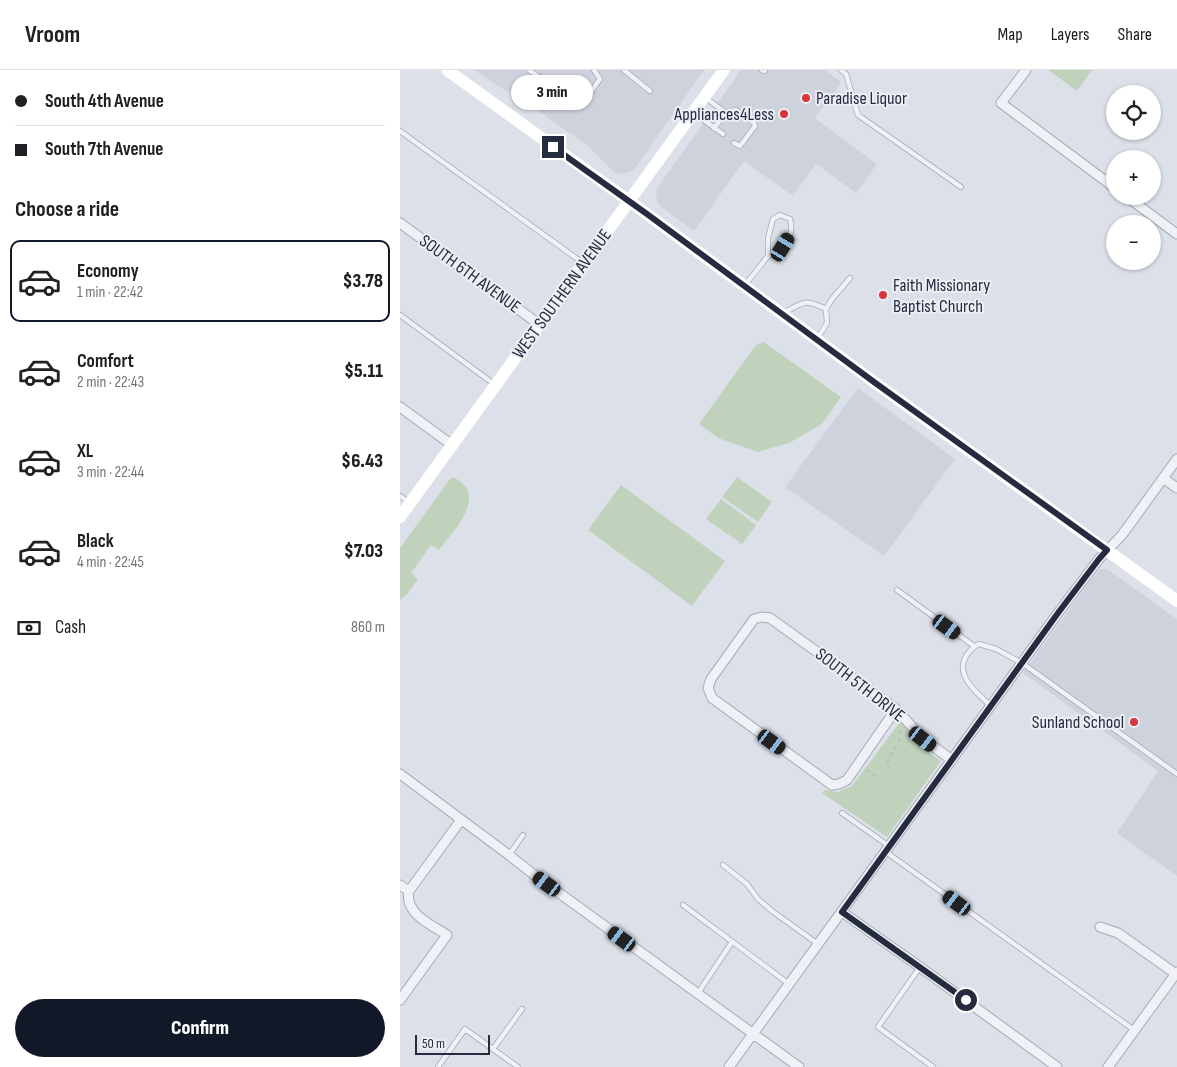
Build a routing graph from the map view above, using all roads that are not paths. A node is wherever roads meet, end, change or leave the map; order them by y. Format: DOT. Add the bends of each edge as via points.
graph roads {
  1 [pos="447,70"];
  2 [pos="529,70"];
  3 [pos="540,70"];
  4 [pos="594,70"];
  5 [pos="624,70"];
  6 [pos="724,70"];
  7 [pos="841,70"];
  8 [pos="1026,70"];
  9 [pos="536,75"];
  10 [pos="650,91"];
  11 [pos="704,98"];
  12 [pos="693,113"];
  13 [pos="726,113"];
  14 [pos="714,128"];
  15 [pos="400,131"];
  16 [pos="723,134"];
  17 [pos="734,143"];
  18 [pos="1106,181"];
  19 [pos="961,187"];
  20 [pos="629,202"];
  21 [pos="1138,205"];
  22 [pos="400,223"];
  23 [pos="1177,234"];
  24 [pos="768,256"];
  25 [pos="584,264"];
  26 [pos="850,278"];
  27 [pos="744,286"];
  28 [pos="826,310"];
  29 [pos="782,314"];
  30 [pos="400,316"];
  31 [pos="540,325"];
  32 [pos="817,340"];
  33 [pos="496,385"];
  34 [pos="400,407"];
  35 [pos="452,445"];
  36 [pos="1177,459"];
  37 [pos="1163,478"];
  38 [pos="1177,488"];
  39 [pos="405,499"];
  40 [pos="400,517"];
  41 [pos="1107,550"];
  42 [pos="897,590"];
  43 [pos="1177,601"];
  44 [pos="974,646"];
  45 [pos="1022,663"];
  46 [pos="991,706"];
  47 [pos="896,709"];
  48 [pos="952,760"];
  49 [pos="400,774"];
  50 [pos="1177,774"];
  51 [pos="842,813"];
  52 [pos="461,820"];
  53 [pos="523,835"];
  54 [pos="887,849"];
  55 [pos="509,854"];
  56 [pos="723,866"];
  57 [pos="400,885"];
  58 [pos="409,891"];
  59 [pos="683,905"];
  60 [pos="842,912"];
  61 [pos="1100,927"];
  62 [pos="732,942"];
  63 [pos="818,944"];
  64 [pos="920,967"];
  65 [pos="1176,973"];
  66 [pos="789,984"];
  67 [pos="697,994"];
  68 [pos="400,1000"];
  69 [pos="522,1008"];
  70 [pos="1134,1030"];
  71 [pos="753,1034"];
  72 [pos="493,1049"];
  73 [pos="438,1067"];
  74 [pos="518,1067"];
  75 [pos="729,1067"];
  76 [pos="799,1067"];
  77 [pos="933,1067"];
  78 [pos="1057,1067"];
  79 [pos="1108,1067"];
  1 -- 20 [label="main road"];
  2 -- 9 [label="lane"];
  3 -- 9 [label="lane"];
  4 -- 9 [label="lane" via="600,79 578,104"];
  5 -- 10 [label="lane"];
  6 -- 11 [label="main road, WEST SOUTHERN AVENUE"];
  7 -- 19 [label="lane" via="846,74 858,115"];
  8 -- 18 [label="street" via="1001,103"];
  11 -- 12 [label="main road, WEST SOUTHERN AVENUE"];
  11 -- 13 [label="lane"];
  12 -- 14 [label="lane"];
  12 -- 20 [label="main road, WEST SOUTHERN AVENUE"];
  13 -- 14 [label="lane"];
  13 -- 17 [label="lane" via="736,110 754,123 740,146"];
  14 -- 16 [label="lane"];
  15 -- 25 [label="lane"];
  20 -- 25 [label="main road, WEST SOUTHERN AVENUE"];
  20 -- 27 [label="main road"];
  21 -- 23 [label="street"];
  22 -- 31 [label="street, SOUTH 6TH AVENUE"];
  24 -- 24 [label="lane" via="783,247 790,235 790,220 780,215 773,218"];
  24 -- 27 [label="lane"];
  25 -- 31 [label="main road, WEST SOUTHERN AVENUE"];
  26 -- 28 [label="lane"];
  27 -- 29 [label="main road"];
  28 -- 29 [label="lane" via="810,302"];
  28 -- 32 [label="lane" via="827,323"];
  29 -- 32 [label="main road"];
  30 -- 33 [label="lane"];
  31 -- 33 [label="main road, WEST SOUTHERN AVENUE"];
  32 -- 41 [label="main road"];
  33 -- 35 [label="main road, WEST SOUTHERN AVENUE"];
  34 -- 35 [label="street"];
  35 -- 39 [label="main road, WEST SOUTHERN AVENUE"];
  36 -- 37 [label="street"];
  37 -- 38 [label="street"];
  37 -- 41 [label="street"];
  39 -- 40 [label="main road, WEST SOUTHERN AVENUE"];
  41 -- 43 [label="main road"];
  41 -- 45 [label="street"];
  42 -- 44 [label="lane"];
  44 -- 45 [label="lane" via="987,646"];
  44 -- 46 [label="lane" via="962,664 963,674"];
  45 -- 46 [label="street"];
  45 -- 50 [label="lane"];
  46 -- 48 [label="street"];
  47 -- 47 [label="street, SOUTH 5TH DRIVE" via="770,618 762,617 754,619 708,688 712,698 832,784 847,780"];
  47 -- 48 [label="street, SOUTH 5TH DRIVE" via="923,739"];
  48 -- 54 [label="street"];
  49 -- 52 [label="street"];
  51 -- 54 [label="lane"];
  52 -- 55 [label="street"];
  52 -- 58 [label="street"];
  53 -- 55 [label="lane"];
  54 -- 60 [label="street"];
  54 -- 70 [label="lane"];
  55 -- 67 [label="street"];
  56 -- 63 [label="lane" via="747,884 772,911"];
  57 -- 58 [label="street"];
  58 -- 68 [label="street" via="409,903 414,913 447,935"];
  59 -- 62 [label="lane"];
  60 -- 63 [label="street"];
  60 -- 64 [label="street"];
  61 -- 65 [label="street" via="1118,933"];
  62 -- 66 [label="lane"];
  62 -- 67 [label="lane"];
  63 -- 66 [label="street"];
  64 -- 77 [label="lane" via="878,1027"];
  64 -- 78 [label="street"];
  65 -- 70 [label="street"];
  66 -- 71 [label="street"];
  67 -- 71 [label="street"];
  69 -- 72 [label="lane"];
  70 -- 79 [label="street"];
  71 -- 75 [label="street"];
  71 -- 76 [label="street"];
  72 -- 73 [label="lane" via="465,1029"];
  72 -- 74 [label="lane"];
}
